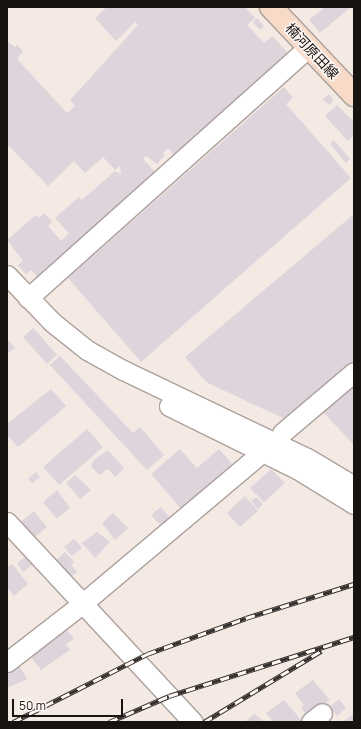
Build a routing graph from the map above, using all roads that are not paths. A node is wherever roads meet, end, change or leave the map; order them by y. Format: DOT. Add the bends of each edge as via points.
graph roads {
  1 [pos="271,7"];
  2 [pos="309,47"];
  3 [pos="354,95"];
  4 [pos="7,275"];
  5 [pos="28,298"];
  6 [pos="123,370"];
  7 [pos="354,372"];
  8 [pos="282,433"];
  9 [pos="261,453"];
  10 [pos="354,471"];
  11 [pos="354,486"];
  12 [pos="354,504"];
  13 [pos="7,522"];
  14 [pos="83,603"];
  15 [pos="7,662"];
  16 [pos="193,722"];
  1 -- 2 [label="main road, 楠河原田線"];
  2 -- 3 [label="main road, 楠河原田線"];
  2 -- 5 [label="street"];
  4 -- 5 [label="street"];
  5 -- 6 [label="street" via="87,350"];
  6 -- 8 [label="street" via="190,387"];
  6 -- 9 [label="street" via="154,398"];
  6 -- 11 [label="street" via="307,458"];
  7 -- 8 [label="street"];
  8 -- 10 [label="street" via="319,450"];
  9 -- 12 [label="street" via="297,469"];
  9 -- 14 [label="street"];
  13 -- 14 [label="street"];
  14 -- 15 [label="street"];
  14 -- 16 [label="street"];
}
